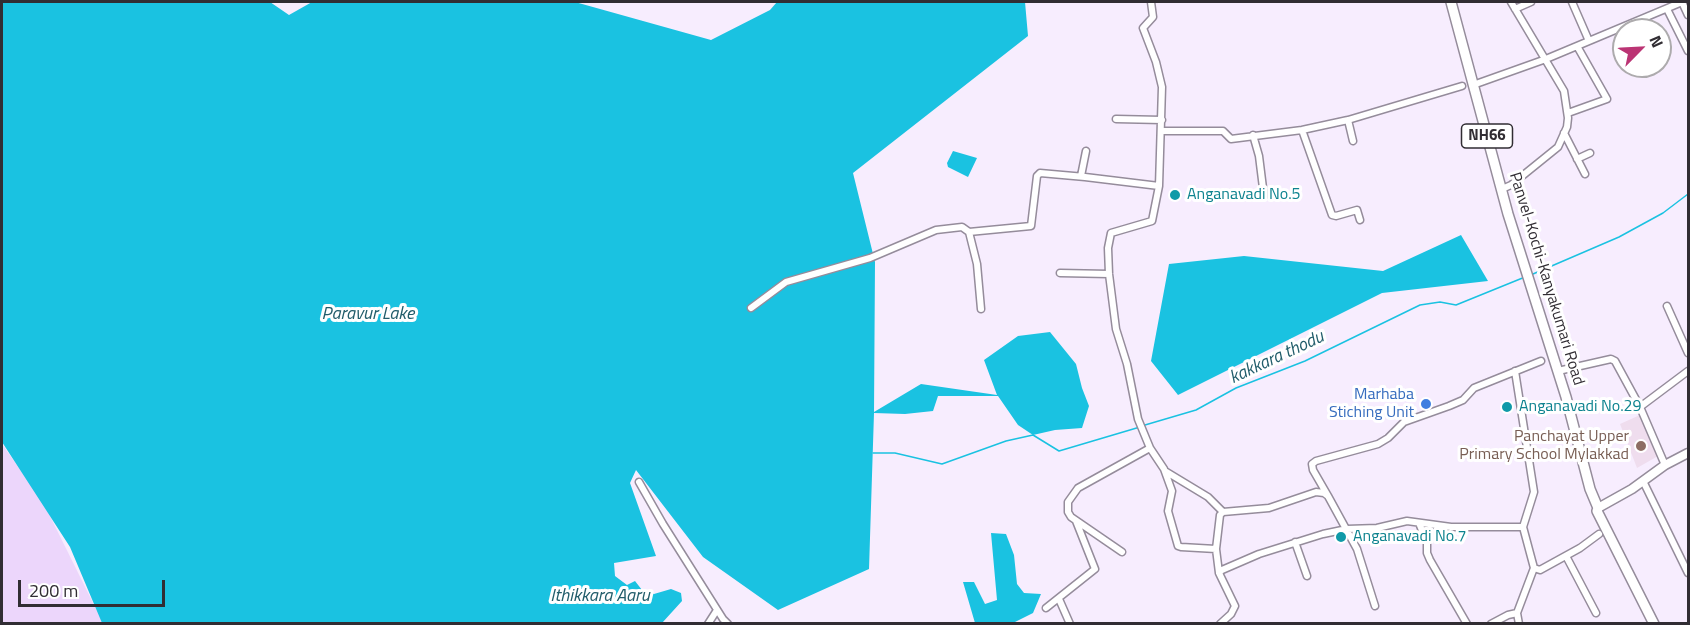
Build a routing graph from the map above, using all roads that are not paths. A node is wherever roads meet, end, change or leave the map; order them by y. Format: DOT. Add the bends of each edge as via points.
graph roads {
  1 [pos="1151,2"];
  2 [pos="1451,2"];
  3 [pos="1511,2"];
  4 [pos="1531,2"];
  5 [pos="1572,2"];
  6 [pos="1682,2"];
  7 [pos="1515,9"];
  8 [pos="1668,9"];
  9 [pos="1689,15"];
  10 [pos="1589,41"];
  11 [pos="1577,46"];
  12 [pos="1689,51"];
  13 [pos="1546,58"];
  14 [pos="1473,85"];
  15 [pos="1462,86"];
  16 [pos="1568,113"];
  17 [pos="1116,119"];
  18 [pos="1162,120"];
  19 [pos="1348,120"];
  20 [pos="1302,130"];
  21 [pos="1161,131"];
  22 [pos="1564,133"];
  23 [pos="1253,135"];
  24 [pos="1353,141"];
  25 [pos="1086,151"];
  26 [pos="1590,153"];
  27 [pos="1577,159"];
  28 [pos="1585,174"];
  29 [pos="1081,177"];
  30 [pos="1159,186"];
  31 [pos="1502,189"];
  32 [pos="1264,196"];
  33 [pos="1360,220"];
  34 [pos="969,232"];
  35 [pos="1060,273"];
  36 [pos="1109,274"];
  37 [pos="1667,306"];
  38 [pos="751,308"];
  39 [pos="981,309"];
  40 [pos="1689,353"];
  41 [pos="1541,361"];
  42 [pos="1515,371"];
  43 [pos="1558,371"];
  44 [pos="1689,371"];
  45 [pos="1640,407"];
  46 [pos="1150,448"];
  47 [pos="1689,453"];
  48 [pos="1665,465"];
  49 [pos="1164,471"];
  50 [pos="1643,481"];
  51 [pos="639,482"];
  52 [pos="1328,496"];
  53 [pos="1598,508"];
  54 [pos="1223,512"];
  55 [pos="1076,520"];
  56 [pos="1419,523"];
  57 [pos="1523,527"];
  58 [pos="1347,529"];
  59 [pos="1599,534"];
  60 [pos="1295,542"];
  61 [pos="1216,549"];
  62 [pos="1122,552"];
  63 [pos="1566,556"];
  64 [pos="1534,568"];
  65 [pos="1219,573"];
  66 [pos="1689,573"];
  67 [pos="1307,576"];
  68 [pos="1059,599"];
  69 [pos="1375,606"];
  70 [pos="1046,608"];
  71 [pos="717,610"];
  72 [pos="1517,613"];
  73 [pos="1596,613"];
  74 [pos="708,624"];
  75 [pos="728,624"];
  76 [pos="1070,624"];
  77 [pos="1220,624"];
  78 [pos="1467,624"];
  79 [pos="1491,624"];
  80 [pos="1519,624"];
  81 [pos="1654,624"];
  1 -- 18 [label="street" via="1153,17 1143,27 1162,87"];
  2 -- 14 [label="highway, Panvel-Kochi-Kanyakumari Road / NH66"];
  3 -- 7 [label="street"];
  4 -- 7 [label="street"];
  5 -- 10 [label="street"];
  6 -- 8 [label="street"];
  6 -- 9 [label="street"];
  7 -- 13 [label="street"];
  8 -- 10 [label="street"];
  8 -- 12 [label="street"];
  10 -- 11 [label="street"];
  11 -- 13 [label="street"];
  11 -- 16 [label="street" via="1607,99"];
  13 -- 14 [label="street"];
  13 -- 16 [label="street" via="1564,91"];
  14 -- 31 [label="highway, Panvel-Kochi-Kanyakumari Road / NH66"];
  15 -- 19 [label="street"];
  16 -- 22 [label="street"];
  17 -- 18 [label="street"];
  18 -- 21 [label="street"];
  19 -- 20 [label="street"];
  19 -- 24 [label="street"];
  20 -- 23 [label="street"];
  20 -- 33 [label="street" via="1332,215 1357,210"];
  21 -- 23 [label="street" via="1223,131 1231,139"];
  21 -- 30 [label="street"];
  22 -- 27 [label="street"];
  22 -- 31 [label="street" via="1558,147"];
  23 -- 32 [label="street"];
  25 -- 29 [label="street"];
  26 -- 27 [label="street"];
  27 -- 28 [label="street"];
  29 -- 30 [label="street"];
  29 -- 34 [label="street" via="1039,174 1031,226"];
  30 -- 36 [label="street" via="1152,221 1111,233"];
  31 -- 43 [label="highway, Panvel-Kochi-Kanyakumari Road / NH66"];
  34 -- 38 [label="street" via="962,226 936,230 870,258 786,282"];
  34 -- 39 [label="street"];
  35 -- 36 [label="street"];
  36 -- 46 [label="street" via="1116,329 1138,419"];
  37 -- 40 [label="street"];
  41 -- 42 [label="street"];
  42 -- 52 [label="street" via="1474,388 1463,400 1404,422 1378,444 1316,460 1313,470"];
  42 -- 57 [label="street" via="1534,492"];
  43 -- 45 [label="street" via="1612,359"];
  43 -- 53 [label="highway, Panvel-Kochi-Kanyakumari Road / NH66"];
  44 -- 45 [label="street"];
  45 -- 48 [label="street"];
  46 -- 49 [label="street"];
  46 -- 55 [label="street" via="1078,488 1067,508"];
  47 -- 48 [label="main road"];
  48 -- 50 [label="main road"];
  49 -- 54 [label="street" via="1208,497"];
  49 -- 61 [label="street" via="1172,491 1168,513 1178,546"];
  50 -- 53 [label="main road"];
  50 -- 66 [label="street"];
  51 -- 71 [label="street"];
  52 -- 54 [label="street" via="1316,492 1269,508"];
  52 -- 58 [label="street"];
  53 -- 81 [label="highway, Panvel-Kochi-Kanyakumari Road / NH66"];
  54 -- 61 [label="street"];
  55 -- 62 [label="street"];
  55 -- 68 [label="street" via="1095,569"];
  56 -- 57 [label="street"];
  56 -- 58 [label="street" via="1401,521 1377,528"];
  56 -- 78 [label="street" via="1430,560"];
  57 -- 64 [label="street"];
  58 -- 60 [label="street"];
  58 -- 69 [label="street"];
  59 -- 63 [label="street"];
  60 -- 65 [label="street"];
  60 -- 67 [label="street"];
  61 -- 65 [label="street"];
  63 -- 64 [label="street" via="1541,570"];
  63 -- 73 [label="street"];
  64 -- 72 [label="street"];
  65 -- 77 [label="street" via="1235,606"];
  68 -- 70 [label="street"];
  68 -- 76 [label="street"];
  71 -- 74 [label="street"];
  71 -- 75 [label="street"];
  72 -- 79 [label="street"];
  72 -- 80 [label="street"];
}
